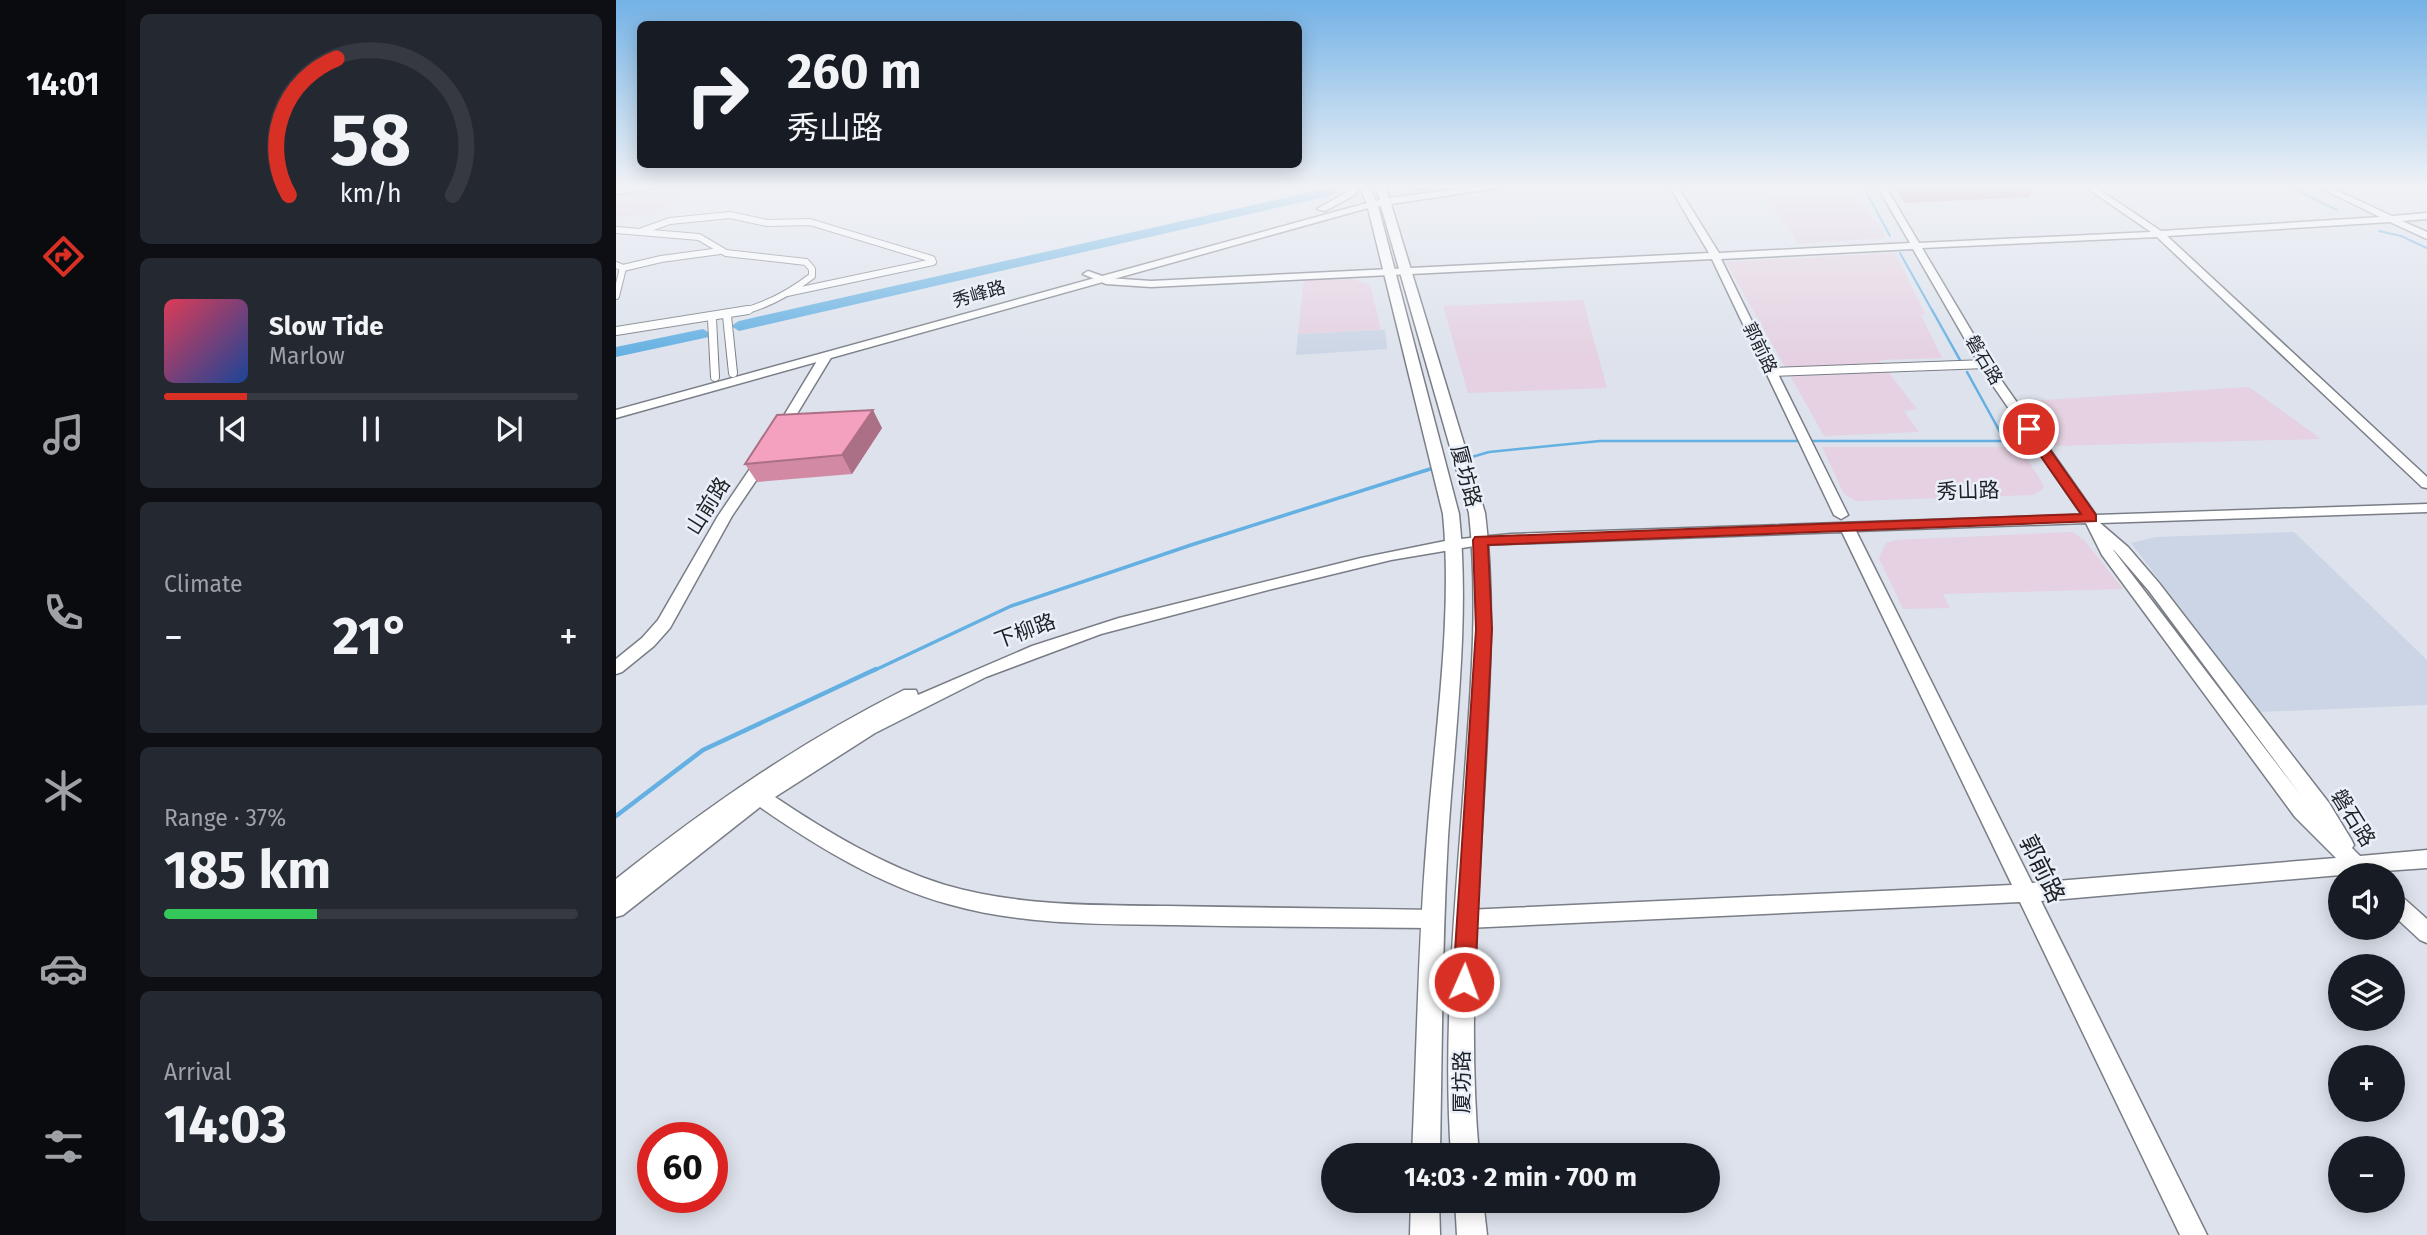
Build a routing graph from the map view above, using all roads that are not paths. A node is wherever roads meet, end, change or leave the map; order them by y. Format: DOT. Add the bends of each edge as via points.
graph roads {
  1 [pos="705,242"];
  2 [pos="875,242"];
  3 [pos="1211,242"];
  4 [pos="1230,242"];
  5 [pos="1381,242"];
  6 [pos="1397,242"];
  7 [pos="1707,242"];
  8 [pos="1969,242"];
  9 [pos="2167,242"];
  10 [pos="708,244"];
  11 [pos="1917,244"];
  12 [pos="723,251"];
  13 [pos="691,254"];
  14 [pos="1714,254"];
  15 [pos="620,266"];
  16 [pos="1405,269"];
  17 [pos="1389,270"];
  18 [pos="1097,275"];
  19 [pos="812,276"];
  20 [pos="826,285"];
  21 [pos="788,293"];
  22 [pos="616,296"];
  23 [pos="727,316"];
  24 [pos="712,319"];
  25 [pos="616,331"];
  26 [pos="826,356"];
  27 [pos="1986,364"];
  28 [pos="1772,372"];
  29 [pos="733,373"];
  30 [pos="715,377"];
  31 [pos="616,404"];
  32 [pos="616,414"];
  33 [pos="2427,484"];
  34 [pos="2427,497"];
  35 [pos="2427,508"];
  36 [pos="2091,519"];
  37 [pos="1843,521"];
  38 [pos="1510,533"];
  39 [pos="1479,536"];
  40 [pos="1454,538"];
  41 [pos="616,668"];
  42 [pos="755,793"];
  43 [pos="2427,859"];
  44 [pos="2354,863"];
  45 [pos="2403,863"];
  46 [pos="2328,872"];
  47 [pos="616,891"];
  48 [pos="2025,893"];
  49 [pos="616,908"];
  50 [pos="2405,912"];
  51 [pos="1433,919"];
  52 [pos="1466,919"];
  53 [pos="2427,933"];
  54 [pos="1426,1143"];
  55 [pos="1464,1143"];
  56 [pos="1425,1213"];
  57 [pos="1470,1213"];
  58 [pos="1425,1235"];
  59 [pos="1472,1235"];
  60 [pos="2194,1235"];
  1 -- 10 [label="street"];
  2 -- 20 [label="street" via="933,262"];
  3 -- 18 [label="main road, 秀峰路"];
  4 -- 18 [label="main road, 秀峰路"];
  5 -- 17 [label="main road, 厦坊路"];
  6 -- 16 [label="main road, 厦坊路"];
  7 -- 14 [label="street, 郭前路"];
  8 -- 11 [label="street"];
  9 -- 33 [label="street"];
  10 -- 12 [label="street"];
  10 -- 13 [label="street"];
  11 -- 14 [label="street"];
  11 -- 27 [label="street, 磐石路"];
  12 -- 13 [label="street"];
  12 -- 19 [label="street" via="806,262"];
  13 -- 15 [label="street"];
  14 -- 16 [label="street"];
  14 -- 28 [label="street, 郭前路"];
  15 -- 22 [label="street"];
  16 -- 17 [label="street"];
  16 -- 39 [label="main road, 厦坊路" via="1477,513"];
  17 -- 18 [label="street" via="1151,284"];
  17 -- 40 [label="main road, 厦坊路"];
  18 -- 26 [label="main road, 秀峰路"];
  18 -- 29 [label="main road, 秀峰路"];
  19 -- 20 [label="street"];
  19 -- 21 [label="street"];
  20 -- 21 [label="street"];
  21 -- 23 [label="street"];
  23 -- 24 [label="street"];
  23 -- 29 [label="street"];
  24 -- 25 [label="street"];
  24 -- 30 [label="street"];
  26 -- 32 [label="main road, 秀峰路"];
  26 -- 41 [label="street, 山前路" via="719,525 664,624"];
  27 -- 28 [label="street"];
  27 -- 36 [label="street, 磐石路"];
  28 -- 37 [label="street, 郭前路"];
  29 -- 30 [label="main road, 秀峰路"];
  30 -- 31 [label="main road, 秀峰路"];
  34 -- 36 [label="street, 秀山路"];
  35 -- 36 [label="street, 秀山路"];
  36 -- 37 [label="street, 秀山路"];
  36 -- 44 [label="street, 磐石路" via="2107,552 2302,811"];
  37 -- 38 [label="street, 秀山路"];
  37 -- 48 [label="street, 郭前路"];
  38 -- 39 [label="street, 下柳路"];
  39 -- 40 [label="street, 下柳路"];
  39 -- 52 [label="main road, 厦坊路" via="1484,629"];
  40 -- 42 [label="street, 下柳路" via="1154,613 1038,650 901,711"];
  40 -- 51 [label="main road, 厦坊路" via="1454,605"];
  42 -- 47 [label="street, 下柳路" via="695,828"];
  42 -- 49 [label="street, 下柳路"];
  42 -- 51 [label="street" via="801,826 894,876 947,895 1001,906 1089,914"];
  43 -- 45 [label="street"];
  46 -- 48 [label="street"];
  48 -- 52 [label="street"];
  48 -- 60 [label="street, 郭前路"];
  50 -- 53 [label="street"];
  51 -- 54 [label="main road, 厦坊路"];
  52 -- 55 [label="main road, 厦坊路"];
  56 -- 58 [label="main road"];
  57 -- 59 [label="main road"];
}
